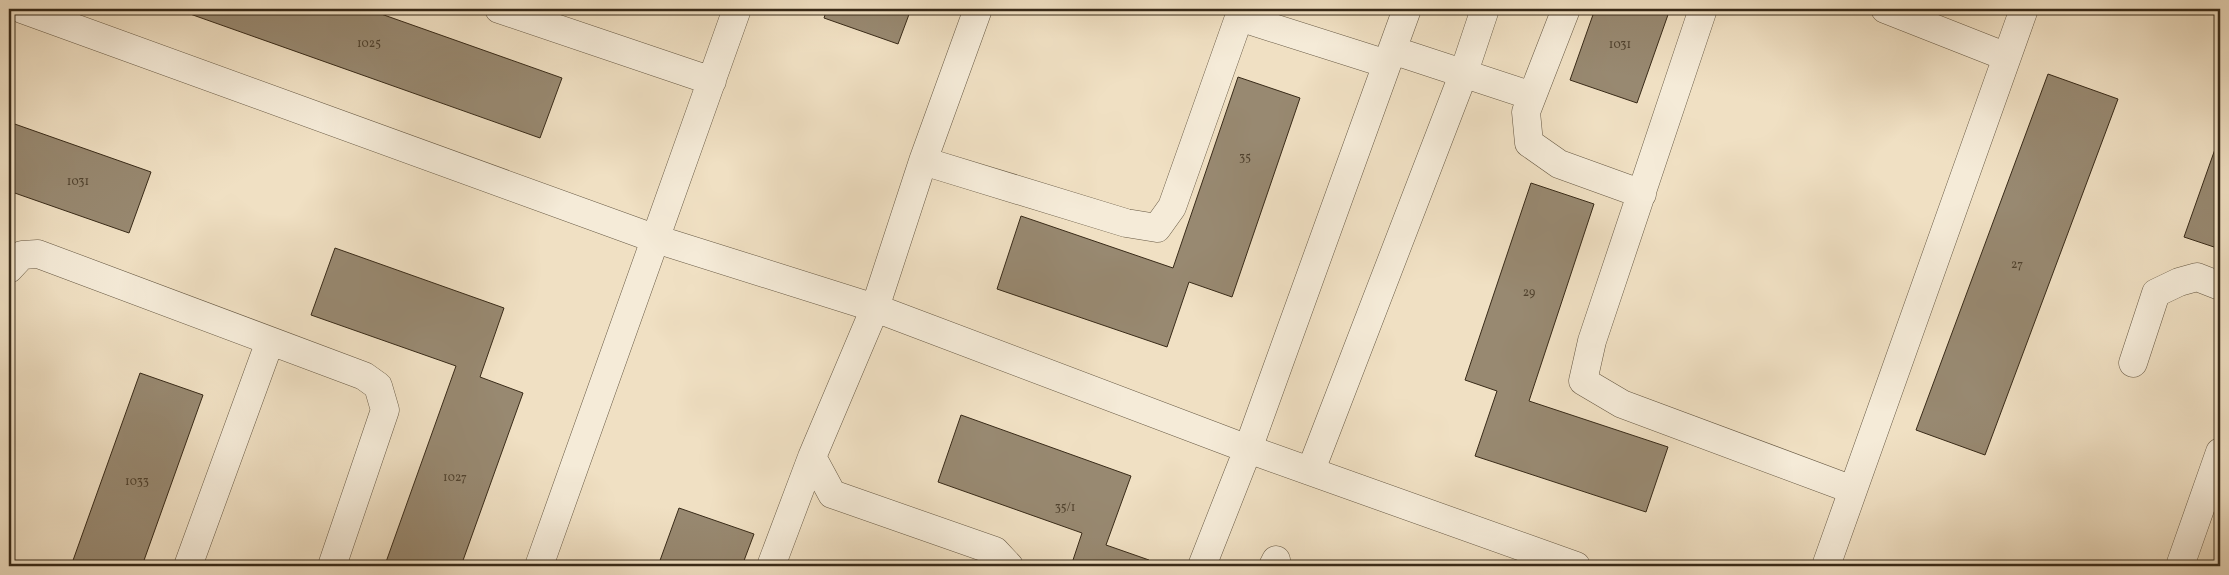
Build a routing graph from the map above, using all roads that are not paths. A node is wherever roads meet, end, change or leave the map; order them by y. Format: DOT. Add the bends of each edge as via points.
graph roads {
  1 [pos="22,9"];
  2 [pos="499,9"];
  3 [pos="737,9"];
  4 [pos="978,9"];
  5 [pos="1406,9"];
  6 [pos="1486,9"];
  7 [pos="1566,9"];
  8 [pos="1703,9"];
  9 [pos="1885,9"];
  10 [pos="2024,9"];
  11 [pos="527,13"];
  12 [pos="1240,13"];
  13 [pos="1390,57"];
  14 [pos="2007,57"];
  15 [pos="1463,75"];
  16 [pos="712,81"];
  17 [pos="1532,96"];
  18 [pos="923,161"];
  19 [pos="1642,194"];
  20 [pos="656,239"];
  21 [pos="9,269"];
  22 [pos="2220,286"];
  23 [pos="875,308"];
  24 [pos="270,341"];
  25 [pos="2133,363"];
  26 [pos="1248,449"];
  27 [pos="2220,452"];
  28 [pos="812,457"];
  29 [pos="1311,470"];
  30 [pos="1853,490"];
  31 [pos="188,566"];
  32 [pos="332,566"];
  33 [pos="539,566"];
  34 [pos="770,566"];
  35 [pos="1009,566"];
  36 [pos="1202,566"];
  37 [pos="1576,566"];
  38 [pos="1826,566"];
  39 [pos="2182,566"];
  1 -- 20 [label="street"];
  2 -- 11 [label="street"];
  3 -- 16 [label="street"];
  4 -- 18 [label="street"];
  5 -- 13 [label="street"];
  6 -- 15 [label="street"];
  7 -- 17 [label="street"];
  8 -- 19 [label="street"];
  9 -- 14 [label="street"];
  10 -- 14 [label="street"];
  11 -- 16 [label="street"];
  12 -- 13 [label="street"];
  12 -- 18 [label="street" via="1172,207 1157,228 1126,223"];
  13 -- 15 [label="street"];
  13 -- 26 [label="street"];
  14 -- 30 [label="street"];
  15 -- 17 [label="street"];
  15 -- 29 [label="street"];
  16 -- 20 [label="street"];
  17 -- 19 [label="street" via="1526,112 1529,143 1558,164"];
  18 -- 23 [label="street"];
  19 -- 30 [label="street" via="1592,341 1583,381 1622,404"];
  20 -- 23 [label="street"];
  20 -- 33 [label="street"];
  21 -- 24 [label="street" via="22,255 38,254"];
  22 -- 25 [label="street" via="2197,277 2156,293"];
  23 -- 26 [label="street"];
  23 -- 28 [label="street"];
  24 -- 31 [label="street"];
  24 -- 32 [label="street" via="364,376 378,386 385,410"];
  26 -- 29 [label="street"];
  26 -- 36 [label="street"];
  27 -- 39 [label="street"];
  28 -- 34 [label="street"];
  28 -- 35 [label="street" via="832,494 995,551"];
  29 -- 37 [label="street"];
  30 -- 38 [label="street"];
}
